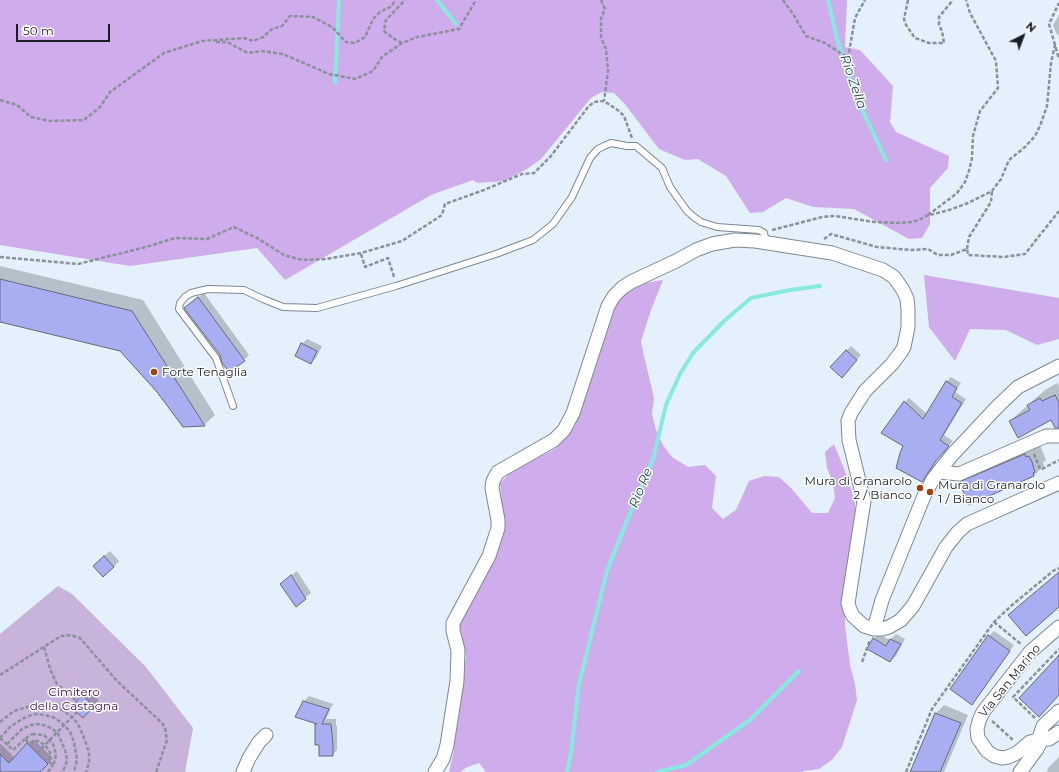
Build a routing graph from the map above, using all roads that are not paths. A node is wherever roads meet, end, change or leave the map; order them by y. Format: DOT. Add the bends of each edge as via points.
graph roads {
  1 [pos="765,238"];
  2 [pos="1059,366"];
  3 [pos="233,406"];
  4 [pos="1059,430"];
  5 [pos="1053,436"];
  6 [pos="939,472"];
  7 [pos="1059,483"];
  8 [pos="1059,627"];
  9 [pos="874,629"];
  10 [pos="1059,710"];
  11 [pos="1042,732"];
  12 [pos="1059,732"];
  13 [pos="266,736"];
  14 [pos="243,772"];
  15 [pos="435,772"];
  16 [pos="1020,772"];
  1 -- 3 [label="lane" via="759,230 717,228 701,222 687,211 670,187 662,168 636,146 611,143 598,149 590,158 572,197 553,224 533,240 496,254 317,308 283,307 244,290 208,290 191,293 180,303 179,309 216,358"];
  1 -- 9 [label="street" via="832,253 884,270 900,284 907,298 908,327 901,352 864,391 848,422 849,440 864,501 848,603 858,622"];
  1 -- 15 [label="street" via="712,244 622,288 608,306 573,414 564,430 554,440 498,472 492,488 498,528 489,556 453,623 458,650 457,681 447,745 443,759"];
  2 -- 6 [label="street" via="1018,387 975,429"];
  4 -- 5 [label="street"];
  5 -- 6 [label="street" via="959,474"];
  6 -- 9 [label="street" via="924,496 882,600"];
  7 -- 9 [label="street" via="967,524 946,547 905,617 889,627"];
  8 -- 11 [label="street, Via San Marino" via="1030,652 983,712 977,730 978,738 987,751 1002,758 1016,753"];
  10 -- 11 [label="street, Via San Marino"];
  11 -- 12 [label="street, Via San Marino" via="1045,740"];
  11 -- 16 [label="street, Via San Marino" via="1038,749"];
  13 -- 14 [label="street" via="259,742"];
}
